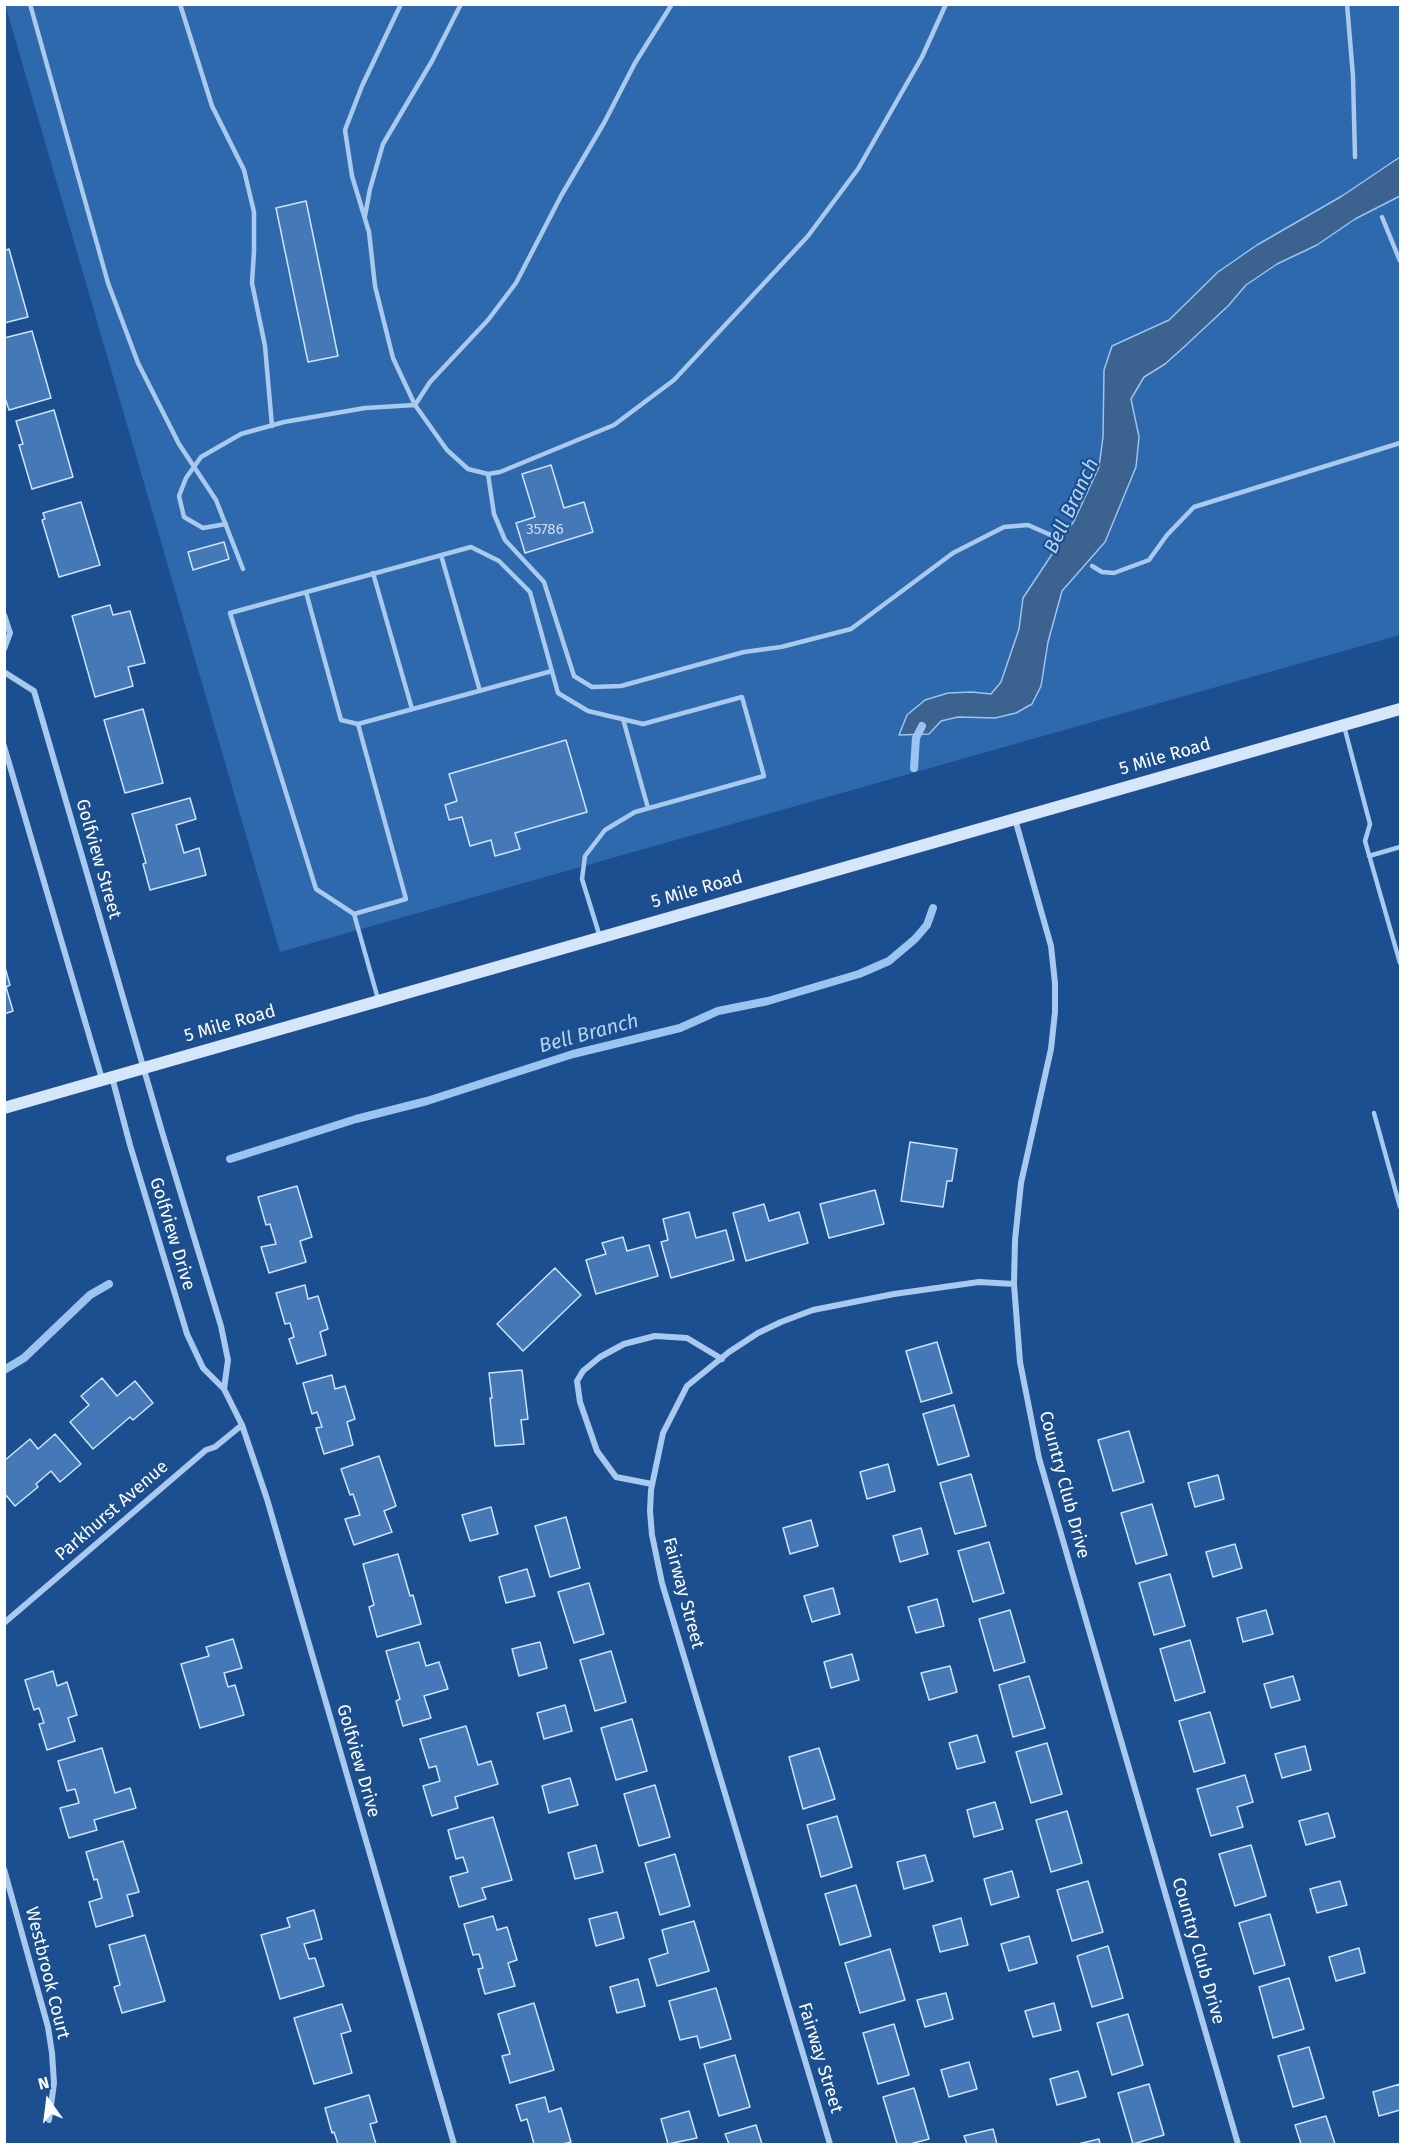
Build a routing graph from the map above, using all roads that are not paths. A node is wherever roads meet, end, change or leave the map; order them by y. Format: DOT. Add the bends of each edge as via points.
graph roads {
  1 [pos="30,4"];
  2 [pos="180,4"];
  3 [pos="401,4"];
  4 [pos="461,4"];
  5 [pos="672,4"];
  6 [pos="946,4"];
  7 [pos="1347,4"];
  8 [pos="1355,157"];
  9 [pos="1382,217"];
  10 [pos="365,219"];
  11 [pos="1401,261"];
  12 [pos="415,405"];
  13 [pos="272,426"];
  14 [pos="1401,443"];
  15 [pos="194,466"];
  16 [pos="488,474"];
  17 [pos="226,524"];
  18 [pos="1053,536"];
  19 [pos="441,555"];
  20 [pos="1092,566"];
  21 [pos="243,569"];
  22 [pos="373,573"];
  23 [pos="306,592"];
  24 [pos="4,615"];
  25 [pos="4,649"];
  26 [pos="552,671"];
  27 [pos="4,672"];
  28 [pos="480,691"];
  29 [pos="412,709"];
  30 [pos="1401,709"];
  31 [pos="622,719"];
  32 [pos="358,724"];
  33 [pos="1344,725"];
  34 [pos="4,746"];
  35 [pos="648,808"];
  36 [pos="1015,819"];
  37 [pos="1401,847"];
  38 [pos="1369,855"];
  39 [pos="354,914"];
  40 [pos="600,937"];
  41 [pos="1401,963"];
  42 [pos="379,1000"];
  43 [pos="143,1068"];
  44 [pos="107,1079"];
  45 [pos="4,1108"];
  46 [pos="1374,1113"];
  47 [pos="1401,1207"];
  48 [pos="1014,1284"];
  49 [pos="722,1359"];
  50 [pos="224,1389"];
  51 [pos="242,1425"];
  52 [pos="652,1484"];
  53 [pos="4,1623"];
  54 [pos="4,1869"];
  55 [pos="49,2120"];
  56 [pos="454,2145"];
  57 [pos="830,2145"];
  58 [pos="1238,2145"];
  1 -- 15 [label="lane" via="108,283 138,363"];
  2 -- 13 [label="lane" via="212,106 244,170 254,212 252,283 265,346"];
  3 -- 10 [label="lane" via="345,130 351,176"];
  4 -- 10 [label="lane" via="383,144"];
  5 -- 12 [label="lane" via="635,63 516,283 488,320 430,382"];
  6 -- 16 [label="lane" via="922,57 858,169 808,236 674,380 614,425"];
  7 -- 8 [label="lane"];
  9 -- 11 [label="lane"];
  10 -- 12 [label="lane" via="375,286 393,358"];
  12 -- 13 [label="lane" via="365,408"];
  12 -- 16 [label="lane" via="447,450 468,469"];
  13 -- 15 [label="lane" via="241,434 201,457"];
  14 -- 20 [label="lane" via="1194,507 1149,560 1114,573"];
  15 -- 17 [label="lane"];
  15 -- 17 [label="lane" via="178,496 184,517 204,528"];
  16 -- 18 [label="lane" via="494,514 505,540 544,582 574,676 592,687 621,686 744,652 782,647 851,629 953,553 1004,527 1028,525"];
  17 -- 21 [label="lane"];
  19 -- 22 [label="lane"];
  19 -- 26 [label="lane" via="471,547 499,561 530,592"];
  19 -- 28 [label="lane"];
  22 -- 23 [label="lane"];
  22 -- 29 [label="lane"];
  23 -- 32 [label="lane" via="341,720"];
  23 -- 39 [label="lane" via="230,613 316,889"];
  24 -- 25 [label="street" via="10,633"];
  26 -- 28 [label="lane"];
  26 -- 31 [label="lane" via="558,693 588,711"];
  27 -- 43 [label="street, Golfview Street" via="34,691"];
  28 -- 29 [label="lane"];
  29 -- 32 [label="lane"];
  30 -- 33 [label="main road, 5 Mile Road"];
  31 -- 35 [label="lane"];
  31 -- 35 [label="lane" via="643,724 742,697 764,776"];
  32 -- 39 [label="lane" via="406,899"];
  33 -- 36 [label="main road, 5 Mile Road"];
  33 -- 38 [label="lane" via="1370,824 1365,841"];
  34 -- 44 [label="street, Golfview Drive"];
  35 -- 40 [label="lane" via="605,830 585,856 582,879"];
  36 -- 40 [label="main road, 5 Mile Road"];
  36 -- 48 [label="street, Country Club Drive" via="1051,946 1055,1012 1051,1049 1021,1183"];
  37 -- 38 [label="lane"];
  38 -- 41 [label="lane"];
  39 -- 42 [label="lane"];
  40 -- 42 [label="main road, 5 Mile Road"];
  42 -- 43 [label="main road, 5 Mile Road"];
  43 -- 44 [label="main road, 5 Mile Road"];
  43 -- 50 [label="street, Golfview Drive" via="221,1326 228,1359"];
  44 -- 45 [label="main road, 5 Mile Road"];
  44 -- 50 [label="street, Golfview Drive" via="187,1334 203,1368"];
  46 -- 47 [label="lane"];
  48 -- 49 [label="street, Fairway Street" via="979,1282 813,1310 758,1333"];
  48 -- 58 [label="street, Country Club Drive" via="1020,1362 1039,1458"];
  49 -- 52 [label="street, Fairway Street" via="687,1386 663,1433"];
  49 -- 52 [label="street" via="687,1338 655,1336 624,1344 600,1357 577,1381 597,1451 616,1477"];
  50 -- 51 [label="street, Golfview Drive"];
  51 -- 53 [label="street, Parkhurst Avenue" via="206,1450"];
  51 -- 56 [label="street, Golfview Drive" via="267,1499"];
  52 -- 57 [label="street, Fairway Street" via="652,1534 662,1583"];
  54 -- 55 [label="street, Westbrook Court" via="48,2027 54,2083"];
}
